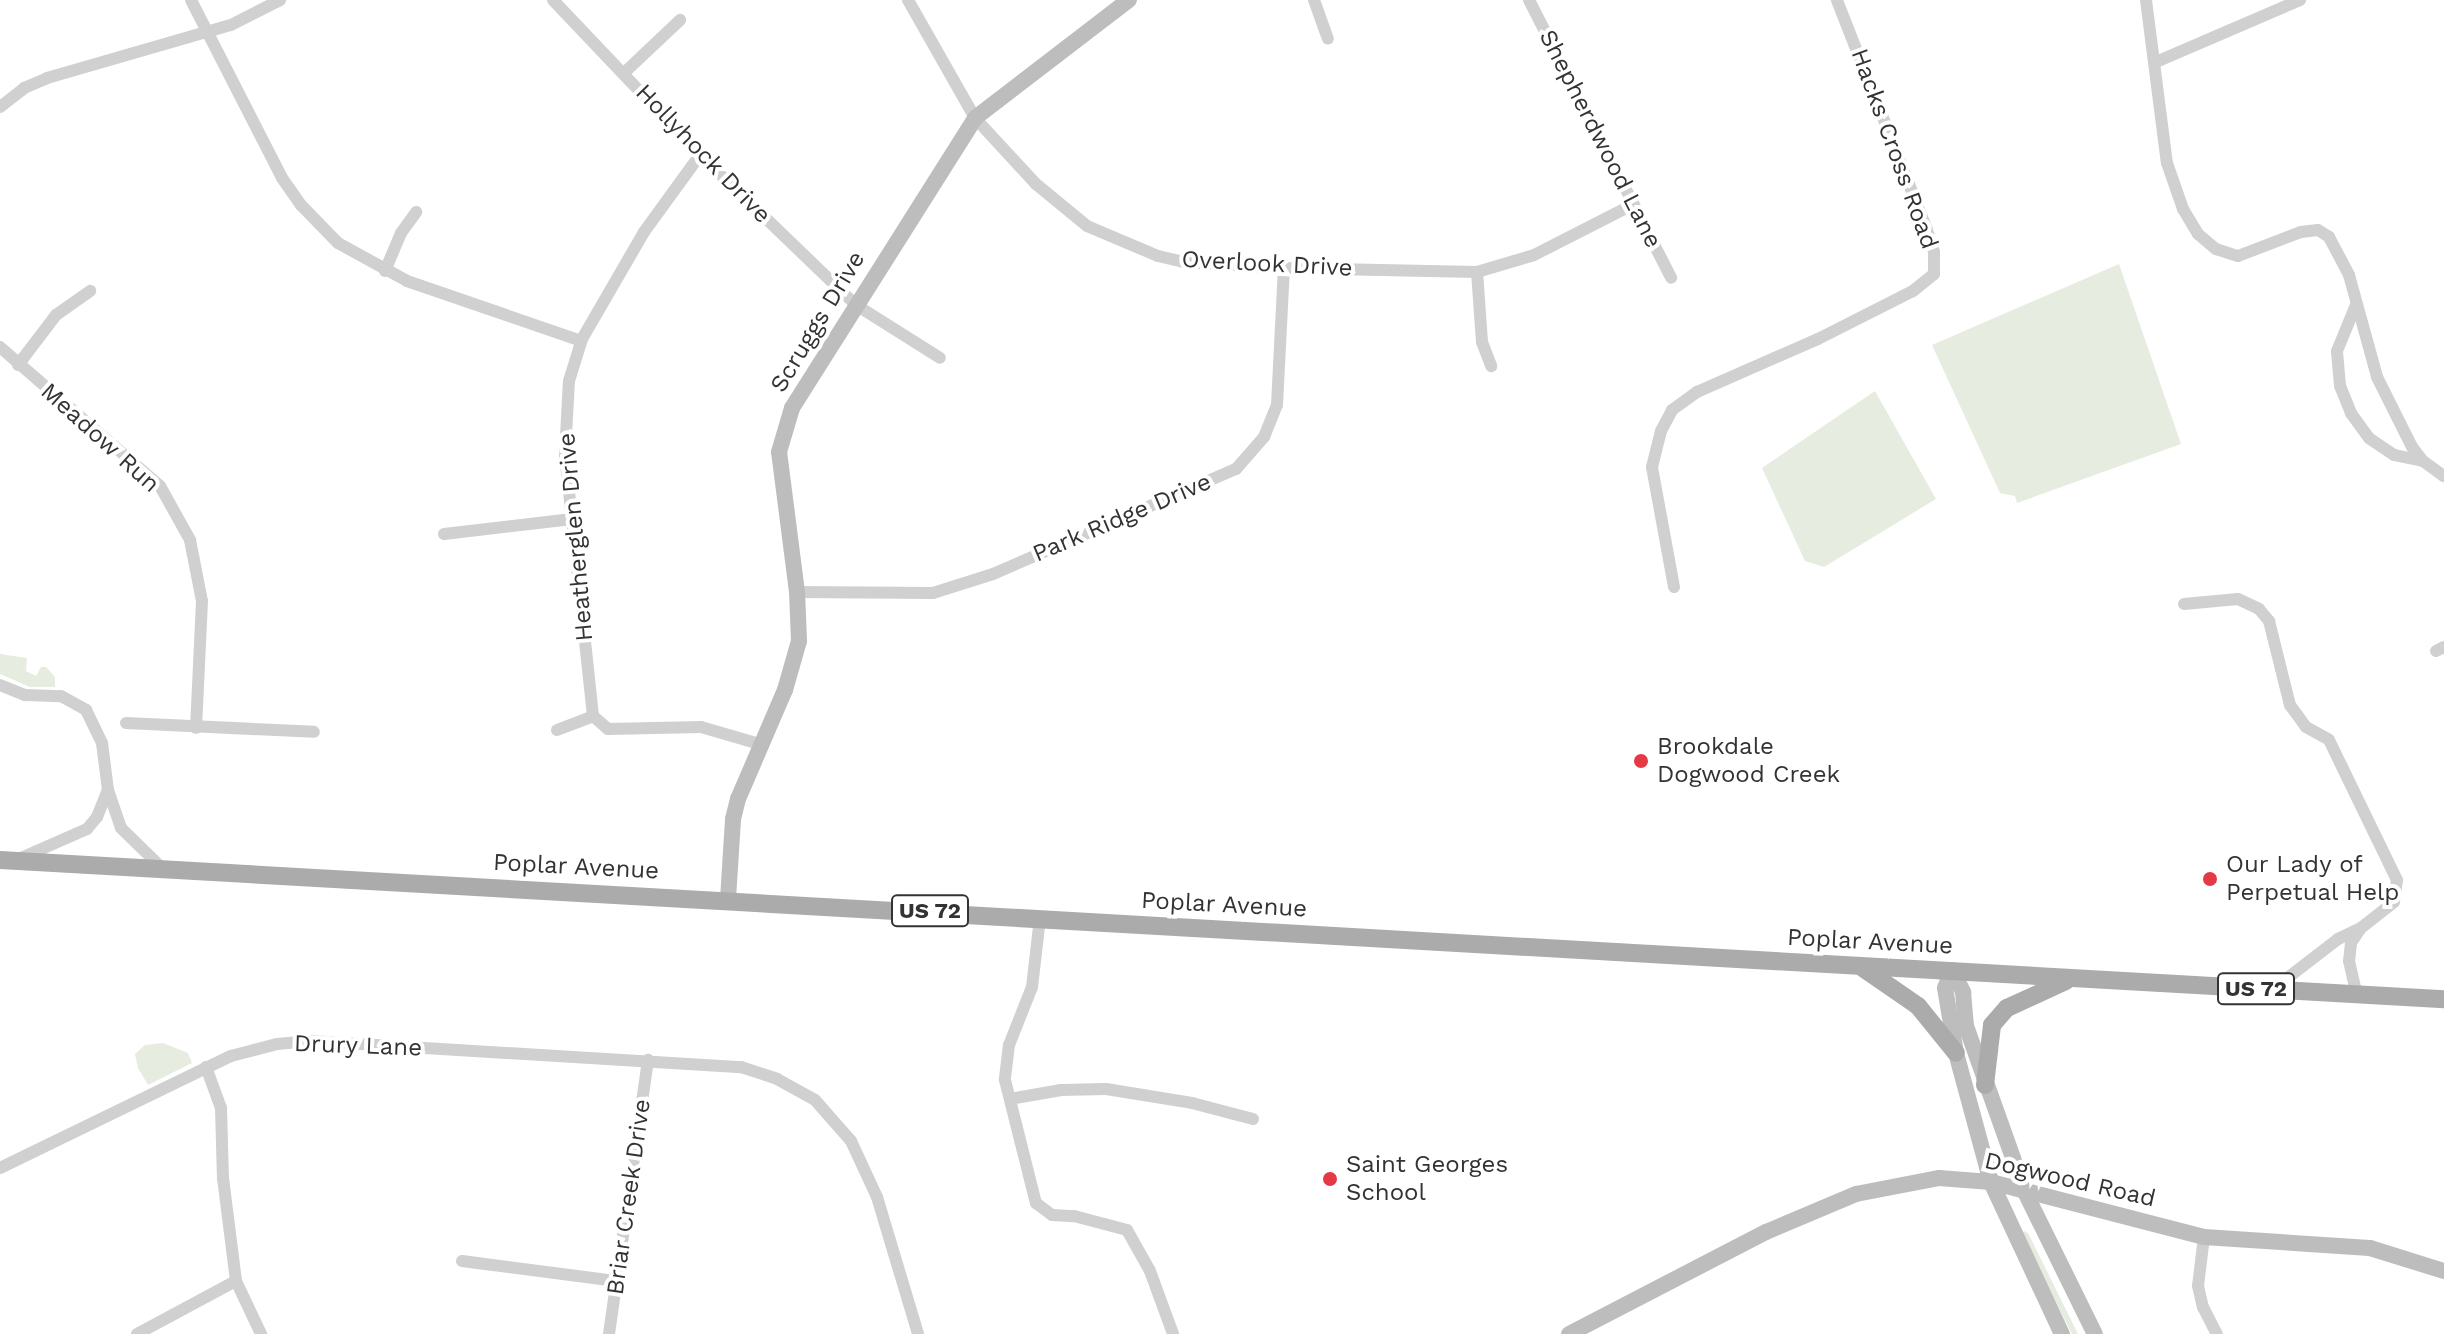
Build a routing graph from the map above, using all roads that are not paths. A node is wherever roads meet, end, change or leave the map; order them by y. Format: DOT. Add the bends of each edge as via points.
graph roads {
  1 [pos="191,0"];
  2 [pos="280,0"];
  3 [pos="553,0"];
  4 [pos="908,0"];
  5 [pos="1129,0"];
  6 [pos="1314,0"];
  7 [pos="1529,0"];
  8 [pos="1837,0"];
  9 [pos="2146,0"];
  10 [pos="2300,0"];
  11 [pos="680,20"];
  12 [pos="208,32"];
  13 [pos="1328,39"];
  14 [pos="2156,62"];
  15 [pos="625,72"];
  16 [pos="0,107"];
  17 [pos="975,118"];
  18 [pos="700,155"];
  19 [pos="1634,204"];
  20 [pos="416,212"];
  21 [pos="1284,268"];
  22 [pos="385,271"];
  23 [pos="1477,272"];
  24 [pos="1671,278"];
  25 [pos="90,291"];
  26 [pos="856,305"];
  27 [pos="2356,305"];
  28 [pos="581,341"];
  29 [pos="0,347"];
  30 [pos="940,358"];
  31 [pos="18,365"];
  32 [pos="1491,366"];
  33 [pos="2423,461"];
  34 [pos="2444,476"];
  35 [pos="572,519"];
  36 [pos="444,534"];
  37 [pos="1674,587"];
  38 [pos="797,592"];
  39 [pos="2184,604"];
  40 [pos="0,685"];
  41 [pos="593,716"];
  42 [pos="126,723"];
  43 [pos="196,728"];
  44 [pos="557,730"];
  45 [pos="314,732"];
  46 [pos="759,744"];
  47 [pos="108,790"];
  48 [pos="7,861"];
  49 [pos="164,869"];
  50 [pos="728,899"];
  51 [pos="1040,918"];
  52 [pos="2361,928"];
  53 [pos="1860,967"];
  54 [pos="1952,970"];
  55 [pos="2069,980"];
  56 [pos="2272,990"];
  57 [pos="2357,995"];
  58 [pos="2444,999"];
  59 [pos="1956,1053"];
  60 [pos="648,1060"];
  61 [pos="206,1067"];
  62 [pos="1985,1085"];
  63 [pos="1010,1099"];
  64 [pos="1253,1119"];
  65 [pos="0,1168"];
  66 [pos="1991,1182"];
  67 [pos="2025,1192"];
  68 [pos="2204,1237"];
  69 [pos="462,1261"];
  70 [pos="2444,1271"];
  71 [pos="236,1281"];
  72 [pos="617,1281"];
  73 [pos="137,1334"];
  74 [pos="261,1334"];
  75 [pos="609,1334"];
  76 [pos="918,1334"];
  77 [pos="1173,1334"];
  78 [pos="1569,1334"];
  79 [pos="2062,1334"];
  80 [pos="2095,1334"];
  81 [pos="2217,1334"];
  1 -- 12 [label="street"];
  2 -- 12 [label="street"];
  3 -- 15 [label="street, Hollyhock Drive"];
  4 -- 17 [label="street, Overlook Drive"];
  5 -- 17 [label="street, Scruggs Drive"];
  6 -- 13 [label="street"];
  7 -- 19 [label="street, Shepherdwood Lane"];
  8 -- 37 [label="street, Hacks Cross Road" via="1927,230 1934,274 1924,285 1818,339 1682,400 1666,419 1652,467"];
  9 -- 14 [label="street"];
  10 -- 14 [label="street"];
  11 -- 15 [label="street"];
  12 -- 16 [label="street" via="47,78"];
  12 -- 22 [label="street" via="287,186 338,243"];
  14 -- 27 [label="street" via="2167,163 2177,198 2198,234 2216,249 2238,256 2318,230 2329,237 2349,275"];
  15 -- 18 [label="street, Hollyhock Drive"];
  17 -- 21 [label="street, Overlook Drive" via="1051,198 1099,232 1184,262"];
  17 -- 26 [label="street, Scruggs Drive"];
  18 -- 26 [label="street, Hollyhock Drive"];
  18 -- 28 [label="street, Heatherglen Drive" via="644,232"];
  19 -- 23 [label="street, Overlook Drive" via="1534,255"];
  19 -- 24 [label="street, Shepherdwood Lane"];
  20 -- 22 [label="street"];
  21 -- 23 [label="street, Overlook Drive"];
  21 -- 38 [label="street, Park Ridge Drive" via="1277,405 1264,437 1236,469 993,574 933,593"];
  22 -- 28 [label="street"];
  23 -- 32 [label="street" via="1482,342"];
  25 -- 31 [label="street" via="56,315"];
  26 -- 30 [label="street, Hollyhock Drive"];
  26 -- 38 [label="street, Scruggs Drive" via="792,408 779,452"];
  27 -- 33 [label="street" via="2377,377"];
  27 -- 33 [label="street" via="2337,351 2340,386 2351,413 2369,438 2394,455"];
  28 -- 35 [label="street, Heatherglen Drive" via="565,415"];
  29 -- 31 [label="street, Meadow Run"];
  31 -- 43 [label="street, Meadow Run" via="160,486 190,540 202,601"];
  33 -- 34 [label="street"];
  35 -- 36 [label="street"];
  35 -- 41 [label="street, Heatherglen Drive"];
  38 -- 46 [label="street, Scruggs Drive" via="799,641 785,690"];
  39 -- 52 [label="street" via="2238,599 2269,621 2290,705 2306,727 2329,740 2397,880 2394,902"];
  40 -- 47 [label="street" via="25,695 61,696 86,710 102,743"];
  41 -- 44 [label="street"];
  41 -- 46 [label="street" via="608,729 701,727"];
  42 -- 43 [label="street"];
  43 -- 45 [label="street"];
  46 -- 50 [label="street, Scruggs Drive" via="733,819"];
  47 -- 48 [label="street" via="87,829"];
  47 -- 49 [label="street" via="121,828"];
  48 -- 49 [label="main road, Poplar Avenue / US 72"];
  49 -- 50 [label="main road, Poplar Avenue / US 72"];
  50 -- 51 [label="main road, Poplar Avenue / US 72"];
  51 -- 53 [label="main road, Poplar Avenue / US 72"];
  51 -- 63 [label="street" via="1032,987 1009,1045 1005,1080"];
  52 -- 56 [label="street" via="2338,939"];
  52 -- 57 [label="street" via="2351,943 2349,961"];
  53 -- 54 [label="main road, Poplar Avenue / US 72"];
  53 -- 59 [label="main road" via="1918,1006"];
  54 -- 55 [label="main road, Poplar Avenue / US 72"];
  54 -- 59 [label="street" via="1945,988"];
  54 -- 62 [label="street" via="1963,992 1966,1026"];
  55 -- 56 [label="main road, Poplar Avenue / US 72"];
  55 -- 62 [label="main road" via="2007,1008 1992,1025"];
  56 -- 57 [label="main road, Poplar Avenue / US 72"];
  57 -- 58 [label="main road, Poplar Avenue / US 72"];
  59 -- 66 [label="street"];
  60 -- 61 [label="street, Drury Lane" via="311,1041 257,1047"];
  60 -- 72 [label="street, Briar Creek Drive"];
  60 -- 76 [label="street, Drury Lane" via="748,1069 815,1100 851,1141 877,1197"];
  61 -- 65 [label="street, Drury Lane"];
  61 -- 71 [label="street" via="224,1128 223,1178"];
  62 -- 67 [label="street"];
  63 -- 64 [label="street" via="1106,1089"];
  63 -- 77 [label="street" via="1036,1203 1052,1215 1127,1230 1150,1271"];
  66 -- 67 [label="street, Dogwood Road"];
  66 -- 78 [label="street, Dogwood Road" via="1939,1178 1856,1194 1766,1232"];
  66 -- 79 [label="street"];
  67 -- 68 [label="street, Dogwood Road"];
  67 -- 80 [label="street"];
  68 -- 70 [label="street, Dogwood Road" via="2370,1248"];
  68 -- 81 [label="street" via="2198,1286"];
  69 -- 72 [label="street"];
  71 -- 73 [label="street"];
  71 -- 74 [label="street"];
  72 -- 75 [label="street, Briar Creek Drive"];
}
